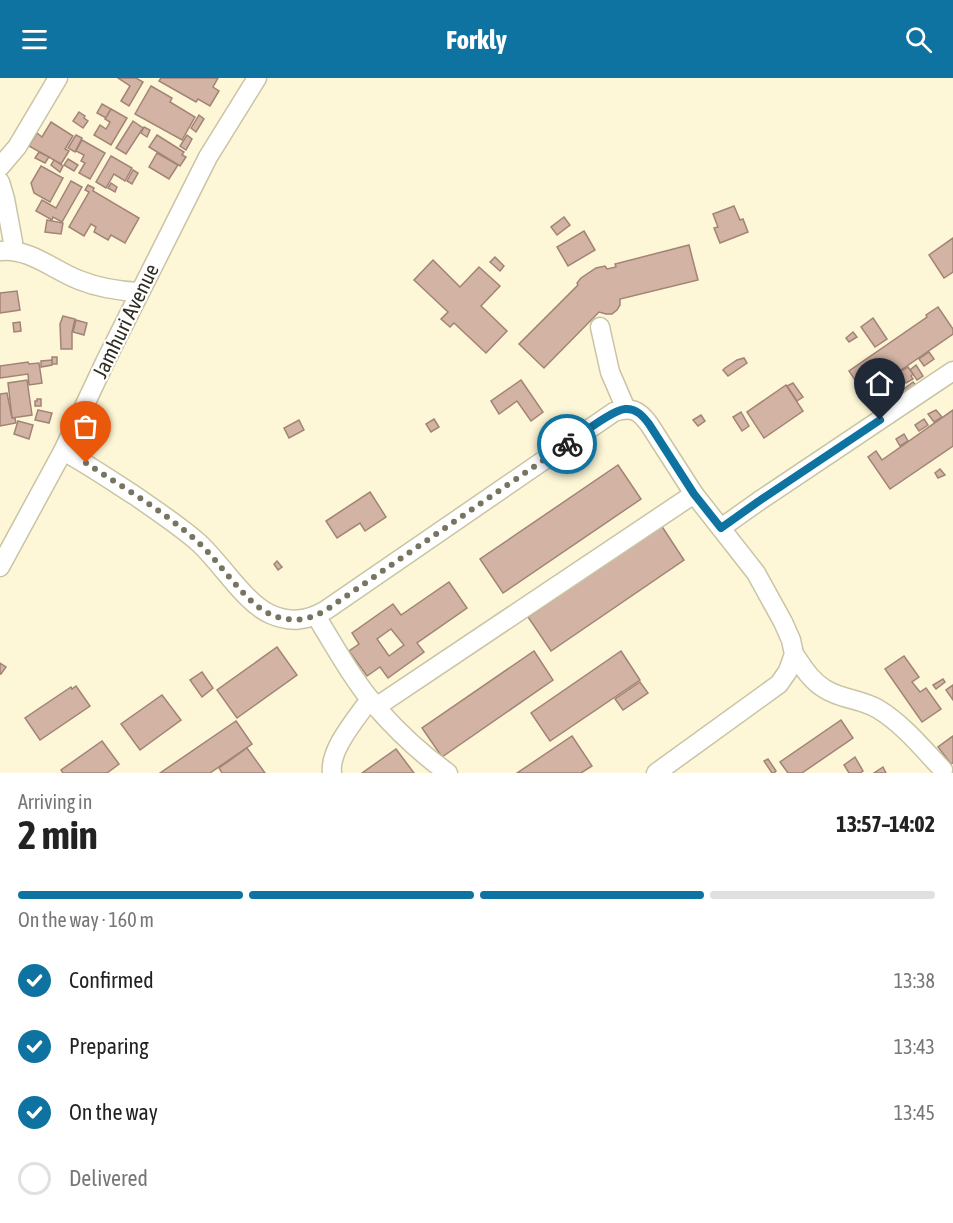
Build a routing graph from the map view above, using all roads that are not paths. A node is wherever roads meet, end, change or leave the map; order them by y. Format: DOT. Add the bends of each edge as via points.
graph roads {
  1 [pos="58,78"];
  2 [pos="257,78"];
  3 [pos="0,167"];
  4 [pos="0,182"];
  5 [pos="6,251"];
  6 [pos="140,292"];
  7 [pos="600,327"];
  8 [pos="953,371"];
  9 [pos="626,409"];
  10 [pos="63,451"];
  11 [pos="694,494"];
  12 [pos="721,528"];
  13 [pos="0,567"];
  14 [pos="316,616"];
  15 [pos="794,654"];
  16 [pos="373,703"];
  17 [pos="943,770"];
  18 [pos="332,773"];
  19 [pos="448,773"];
  20 [pos="656,773"];
  1 -- 3 [label="street"];
  2 -- 6 [label="street, Jamhuri Avenue" via="208,157"];
  4 -- 5 [label="street" via="13,242"];
  5 -- 6 [label="street" via="42,261 96,286"];
  6 -- 10 [label="street, Jamhuri Avenue"];
  7 -- 9 [label="street" via="610,372"];
  8 -- 12 [label="street"];
  9 -- 11 [label="street" via="644,417"];
  9 -- 14 [label="street" via="614,412"];
  10 -- 13 [label="street, Jamhuri Avenue"];
  10 -- 14 [label="street" via="196,540 259,608 293,621"];
  11 -- 12 [label="street"];
  11 -- 16 [label="street"];
  12 -- 15 [label="street" via="756,573 783,622"];
  14 -- 16 [label="street"];
  15 -- 17 [label="street" via="825,690 878,709"];
  15 -- 20 [label="street" via="789,671 779,684"];
  16 -- 18 [label="street" via="351,726 336,750"];
  16 -- 19 [label="street"];
}
